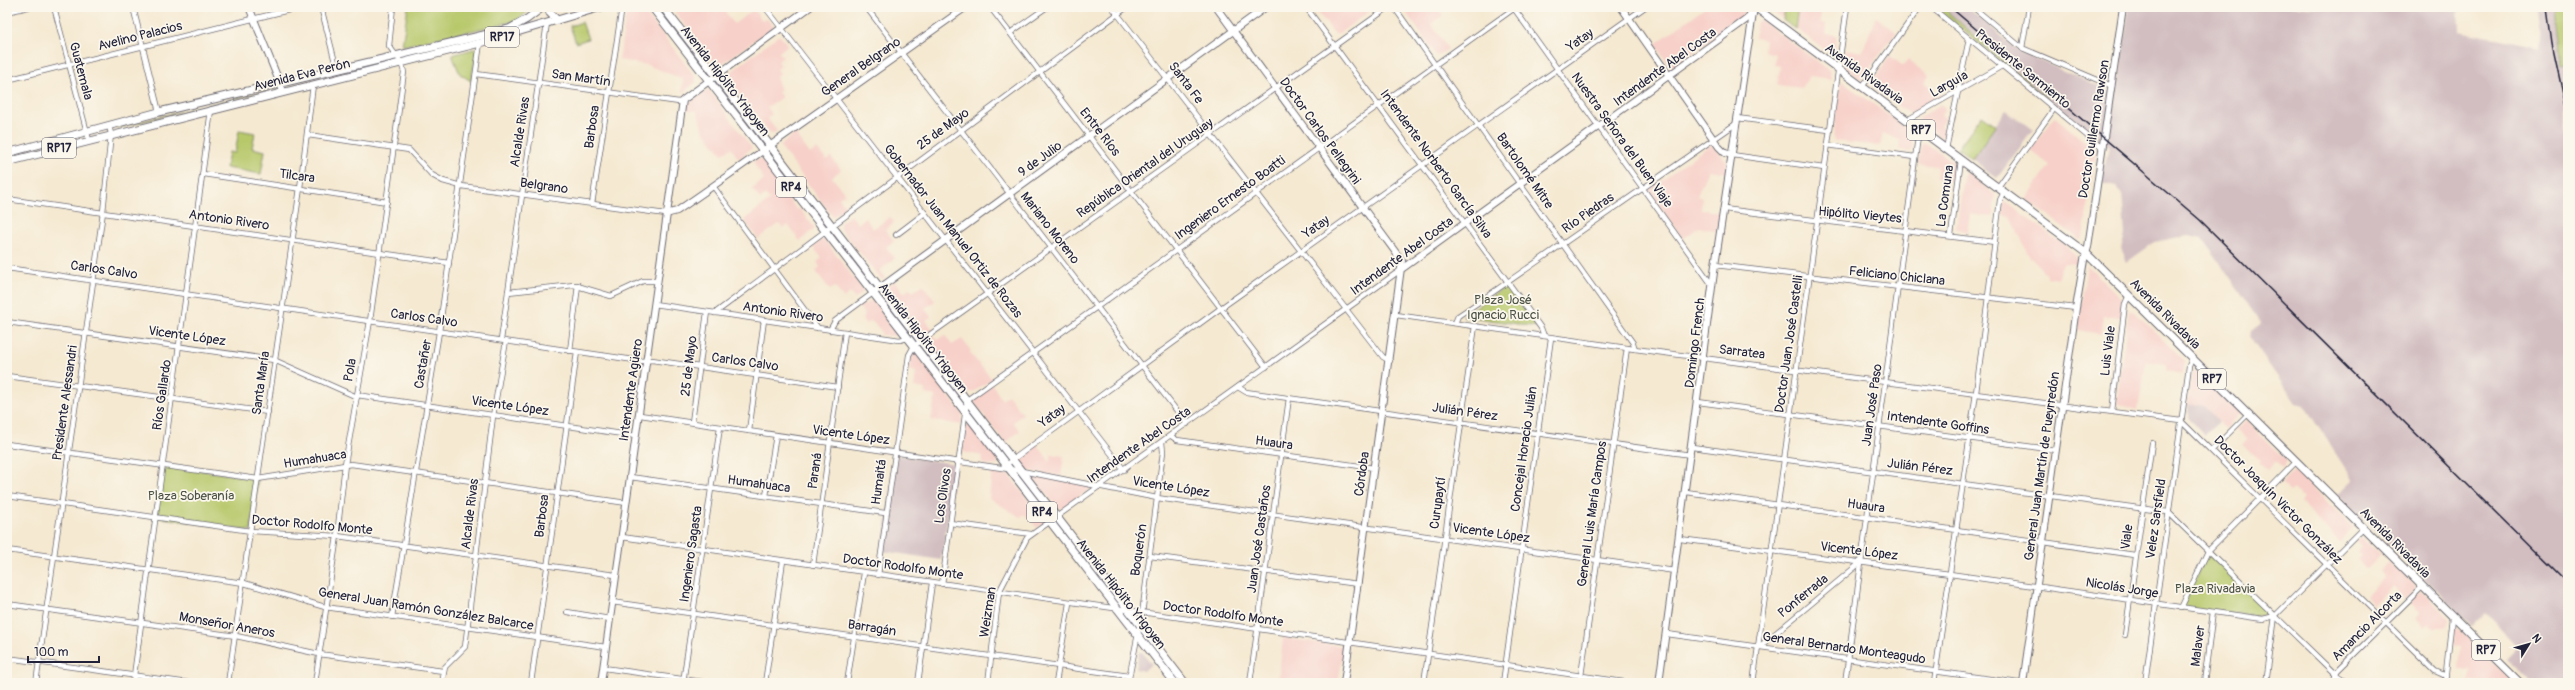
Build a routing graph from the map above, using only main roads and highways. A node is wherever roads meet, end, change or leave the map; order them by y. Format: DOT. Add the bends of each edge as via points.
graph roads {
  1 [pos="543,7"];
  2 [pos="548,7"];
  3 [pos="601,7"];
  4 [pos="652,7"];
  5 [pos="663,7"];
  6 [pos="1754,7"];
  7 [pos="557,20"];
  8 [pos="8,152"];
  9 [pos="7,162"];
  10 [pos="1175,683"];
  11 [pos="1185,683"];
  12 [pos="2520,683"];
  1 -- 8 [label="main road, Avenida Eva Perón / RP17" via="509,28 159,112"];
  2 -- 7 [label="main road"];
  3 -- 7 [label="main road, Avenida Eva Perón / RP17"];
  4 -- 10 [label="main road, Avenida Hipólito Yrigoyen / RP4" via="1005,467"];
  5 -- 11 [label="main road, Avenida Hipólito Yrigoyen / RP4"];
  6 -- 12 [label="main road, Avenida Rivadavia / RP7" via="2086,253"];
  7 -- 9 [label="main road, Avenida Eva Perón / RP17" via="480,43"];
}
